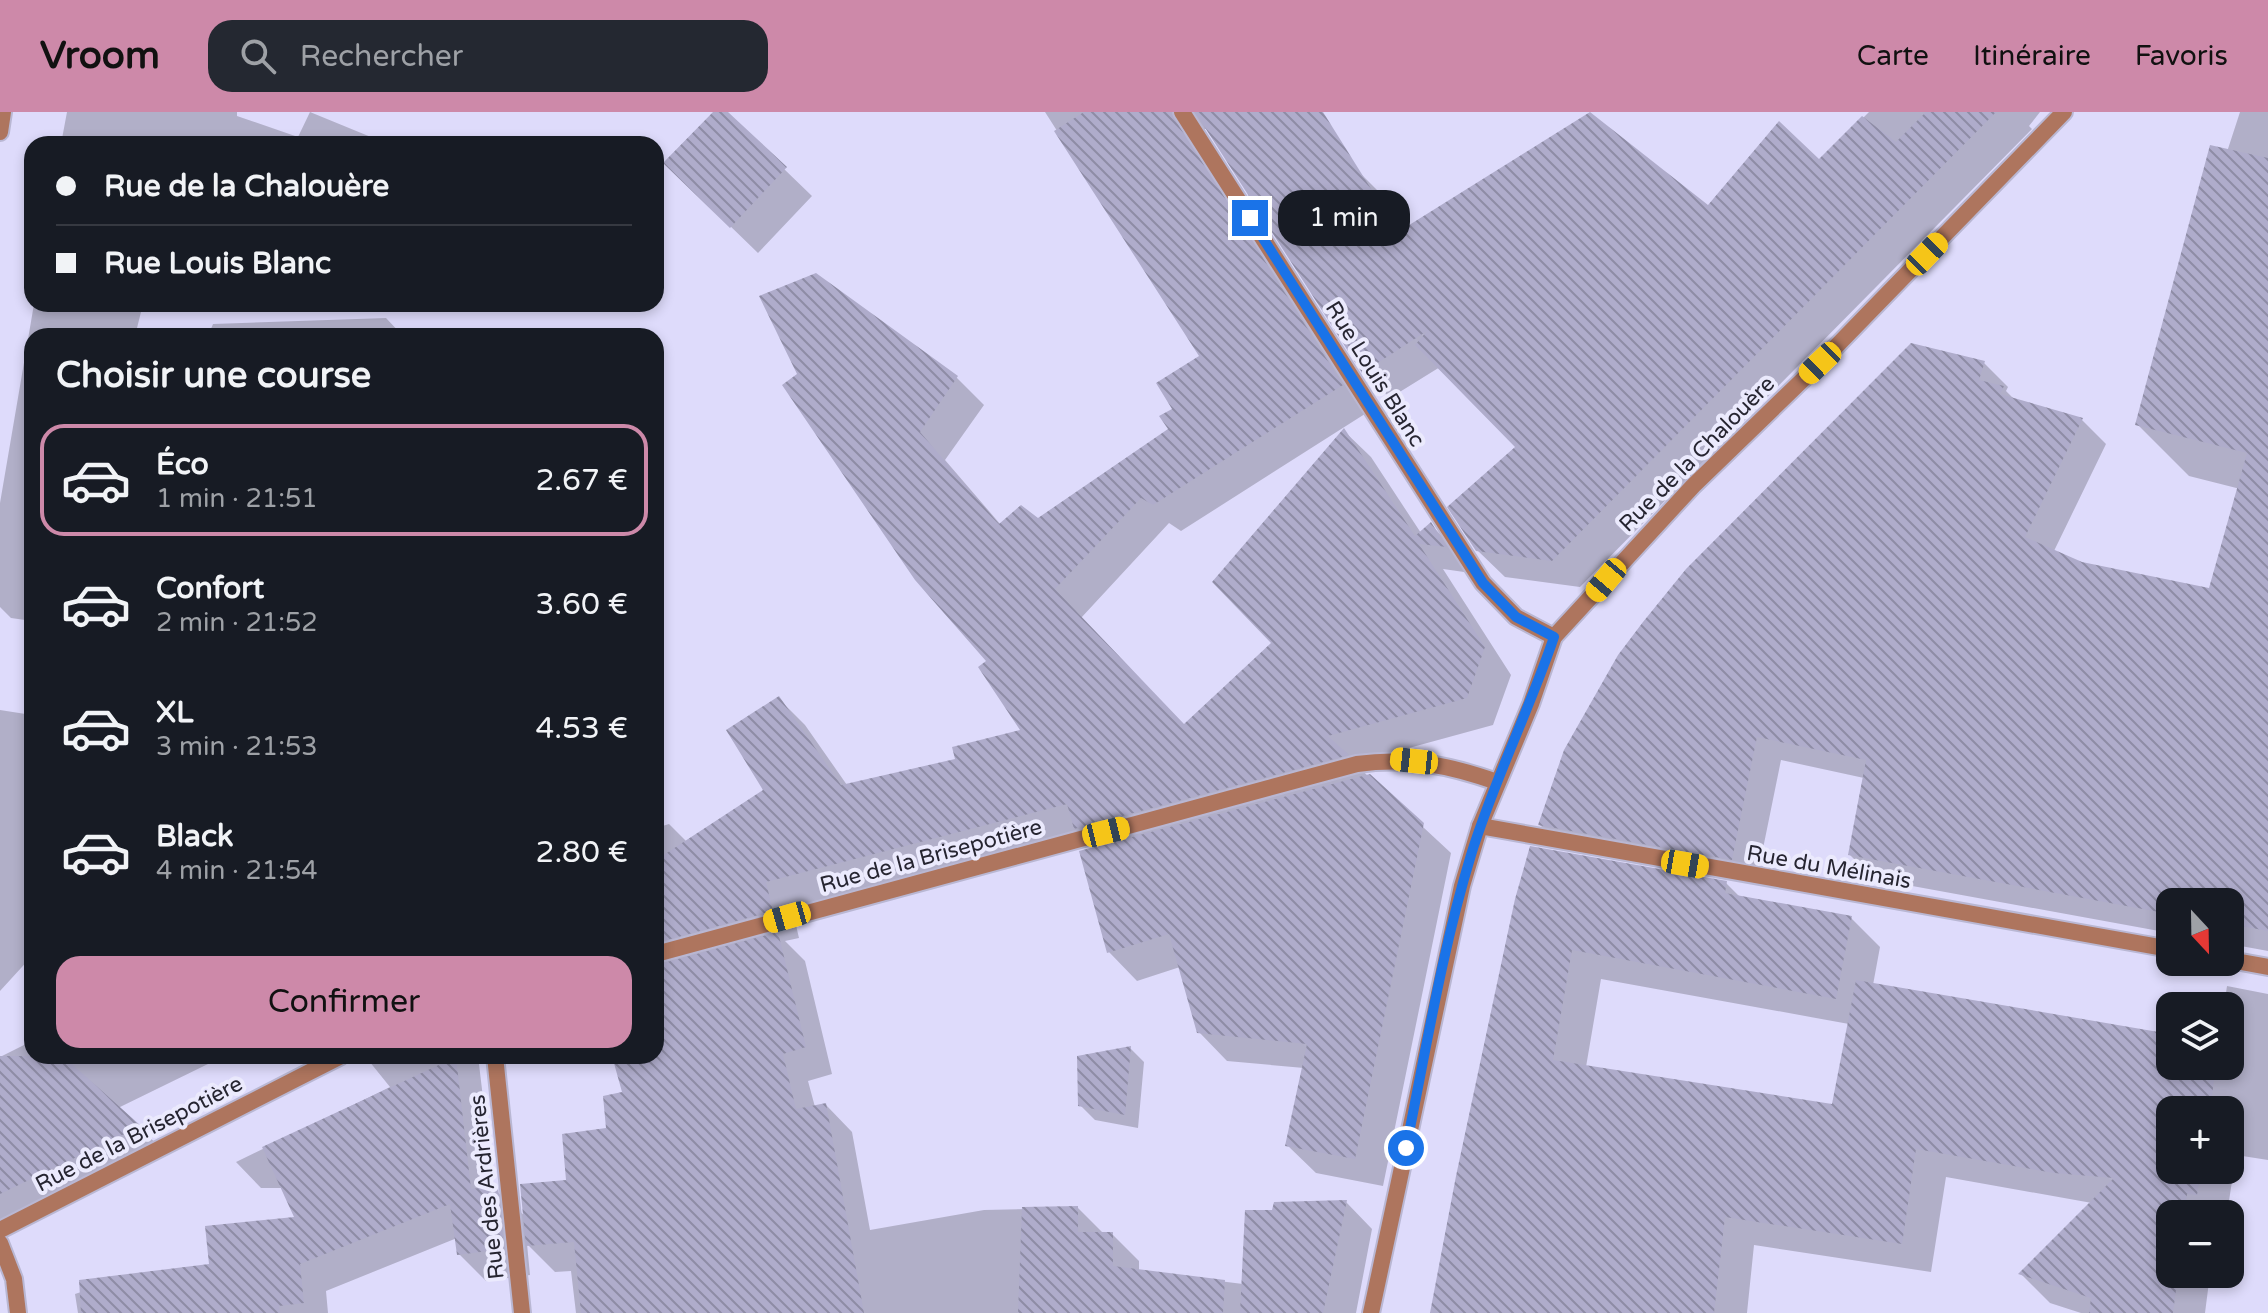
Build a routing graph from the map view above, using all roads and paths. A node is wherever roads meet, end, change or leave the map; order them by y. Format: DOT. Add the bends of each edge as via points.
graph roads {
  1 [pos="3,112"];
  2 [pos="1182,112"];
  3 [pos="2064,112"];
  4 [pos="0,132"];
  5 [pos="1554,637"];
  6 [pos="1497,782"];
  7 [pos="1480,826"];
  8 [pos="2156,947"];
  9 [pos="664,952"];
  10 [pos="2244,963"];
  11 [pos="2268,967"];
  12 [pos="325,1064"];
  13 [pos="496,1064"];
  14 [pos="0,1230"];
  15 [pos="0,1243"];
  16 [pos="18,1313"];
  17 [pos="522,1313"];
  18 [pos="1371,1313"];
  1 -- 4 [label="street"];
  2 -- 5 [label="street, Rue Louis Blanc" via="1483,583 1516,617"];
  3 -- 5 [label="street, Rue de la Chalouère" via="1693,486"];
  5 -- 6 [label="street, Rue de la Chalouère"];
  6 -- 7 [label="street, Rue de la Chalouère"];
  6 -- 9 [label="street, Rue de la Brisepotière" via="1435,764 1392,759 1357,764"];
  7 -- 8 [label="street, Rue du Mélinais"];
  7 -- 18 [label="street, Rue de la Chalouère" via="1447,948"];
  10 -- 11 [label="street"];
  12 -- 14 [label="street, Rue de la Brisepotière"];
  13 -- 17 [label="street, Rue des Ardrières"];
  15 -- 16 [label="street" via="14,1279"];
}
